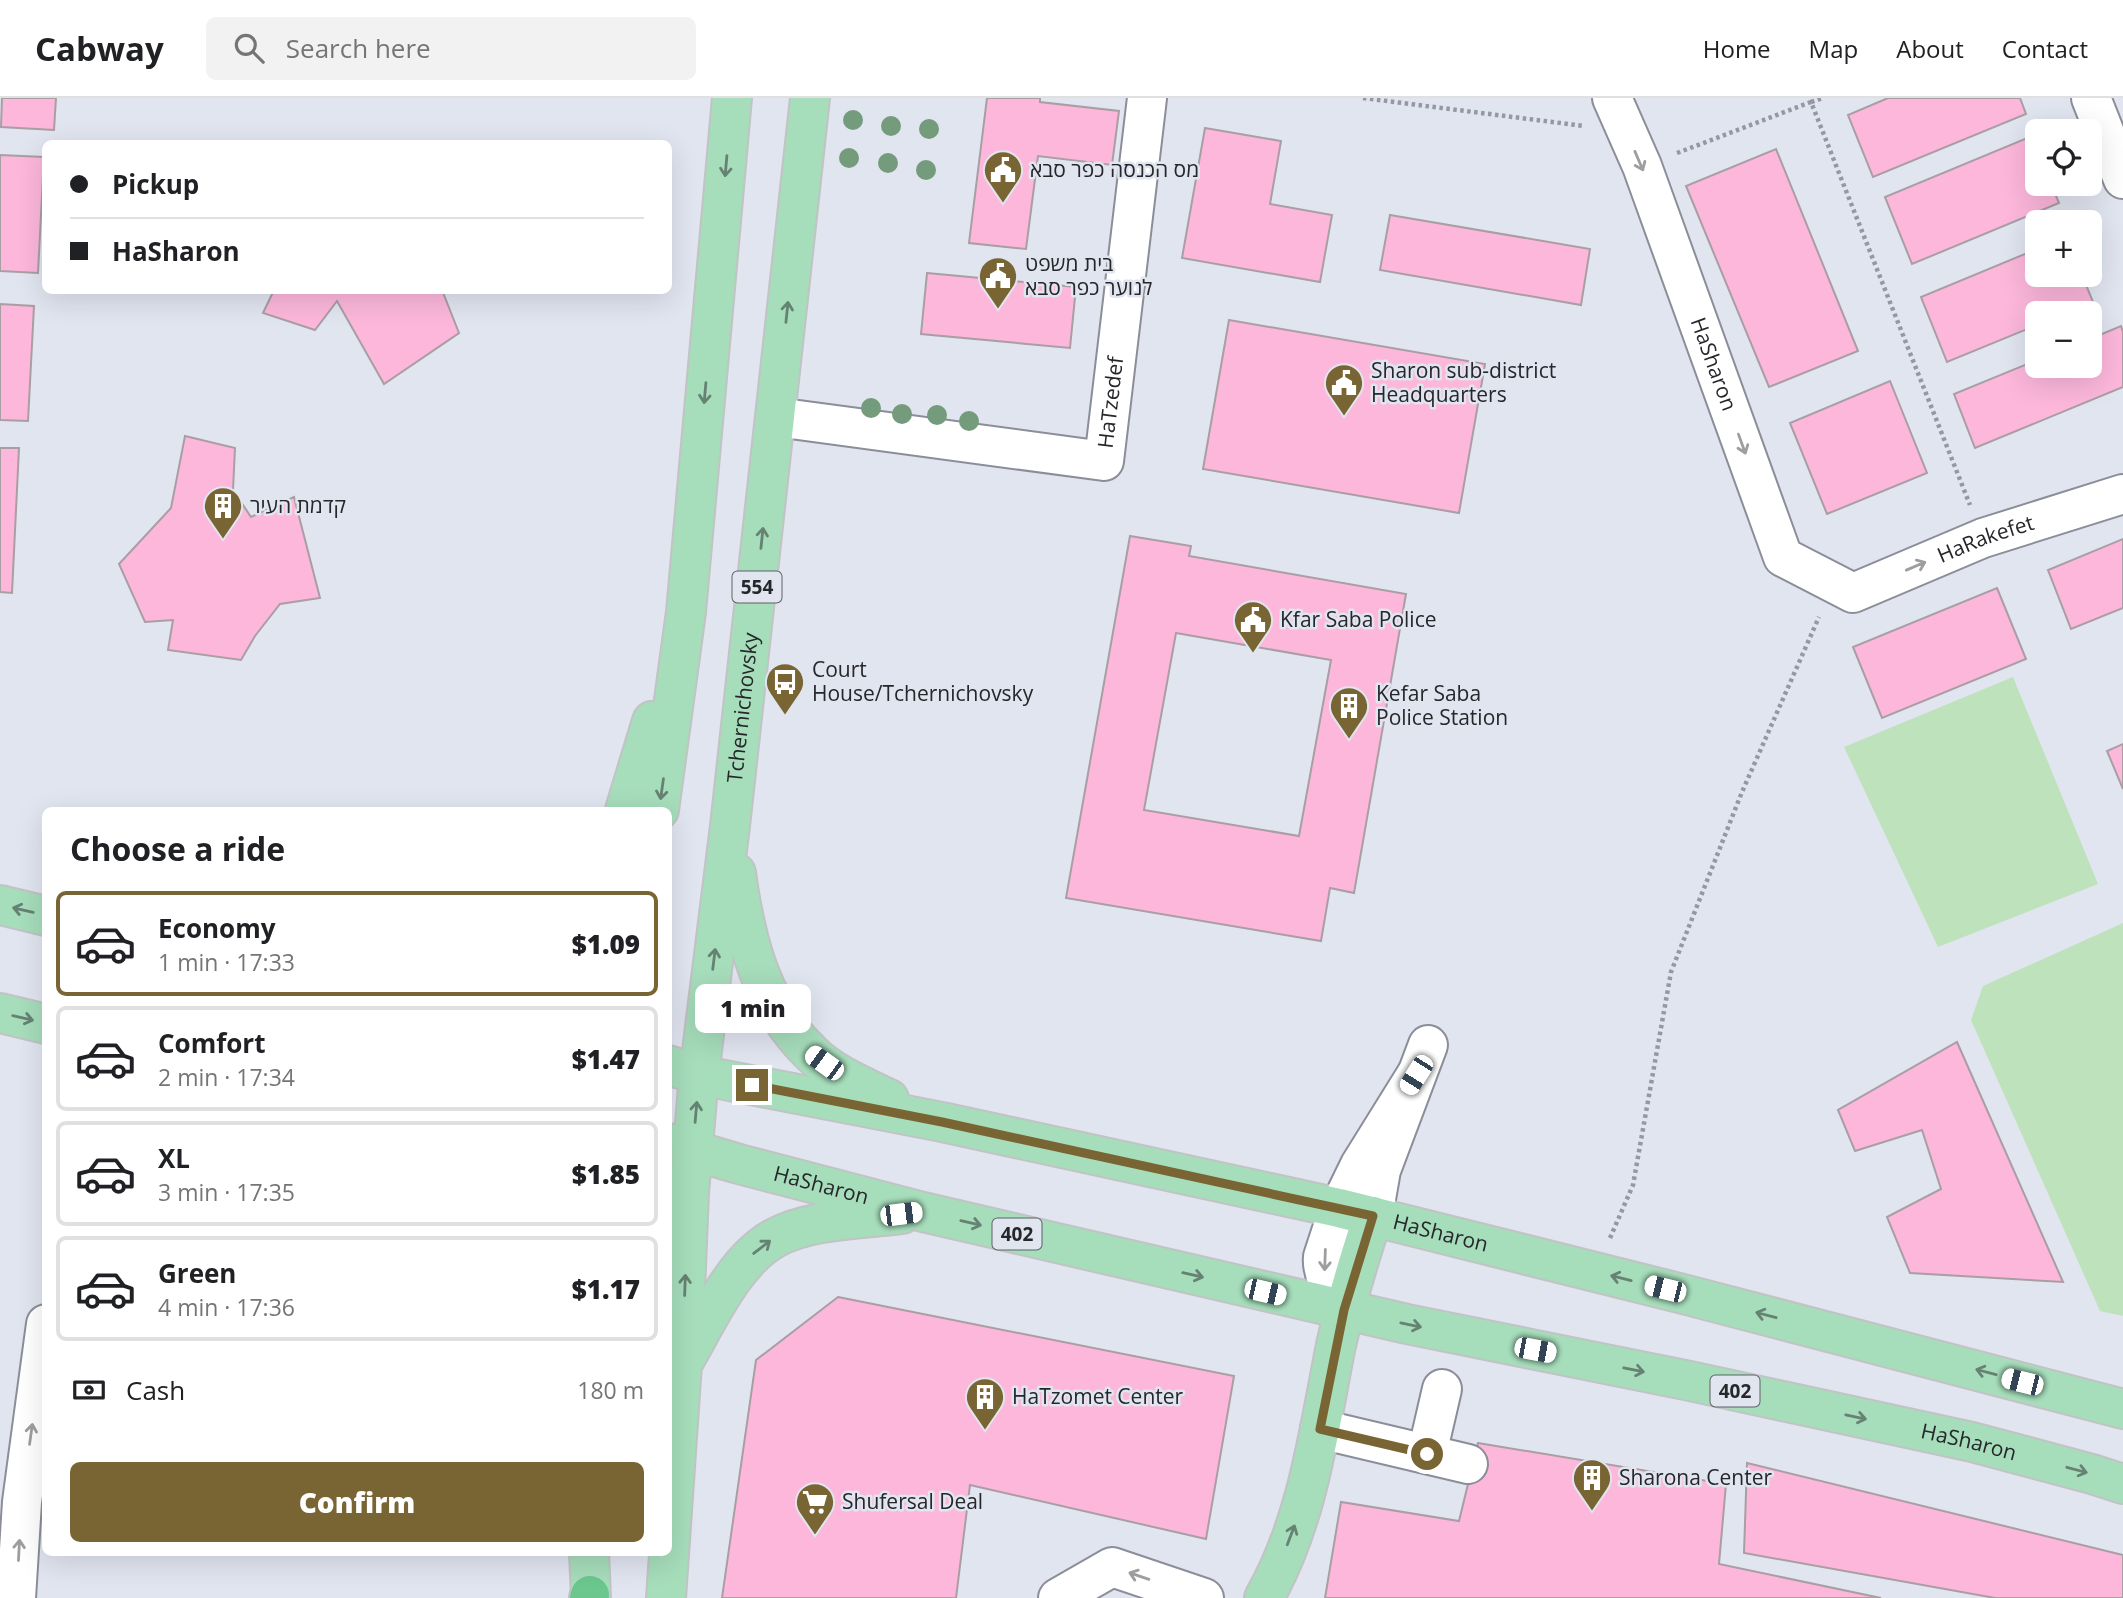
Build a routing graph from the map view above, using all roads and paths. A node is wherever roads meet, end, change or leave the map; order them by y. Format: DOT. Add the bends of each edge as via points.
graph roads {
  1 [pos="732,98"];
  2 [pos="810,98"];
  3 [pos="1147,98"];
  4 [pos="1363,98"];
  5 [pos="1823,98"];
  6 [pos="2091,98"];
  7 [pos="1811,103"];
  8 [pos="1619,115"];
  9 [pos="1642,166"];
  10 [pos="2123,179"];
  11 [pos="776,417"];
  12 [pos="2123,494"];
  13 [pos="1983,538"];
  14 [pos="1844,588"];
  15 [pos="686,612"];
  16 [pos="626,807"];
  17 [pos="659,807"];
  18 [pos="730,826"];
  19 [pos="0,905"];
  20 [pos="42,915"];
  21 [pos="0,1013"];
  22 [pos="42,1023"];
  23 [pos="1422,1060"];
  24 [pos="684,1070"];
  25 [pos="942,1122"];
  26 [pos="680,1146"];
  27 [pos="923,1212"];
  28 [pos="1356,1212"];
  29 [pos="1600,1273"];
  30 [pos="1344,1310"];
  31 [pos="42,1359"];
  32 [pos="682,1364"];
  33 [pos="1442,1389"];
  34 [pos="2123,1409"];
  35 [pos="1320,1429"];
  36 [pos="1427,1454"];
  37 [pos="1468,1464"];
  38 [pos="2123,1484"];
  39 [pos="672,1510"];
  40 [pos="589,1556"];
  41 [pos="669,1556"];
  42 [pos="590,1597"];
  43 [pos="16,1598"];
  44 [pos="666,1598"];
  45 [pos="1058,1598"];
  46 [pos="1204,1598"];
  47 [pos="1264,1598"];
  1 -- 15 [label="main road, one-way"];
  11 -- 2 [label="main road, Tchernichovsky / 554, one-way"];
  3 -- 11 [label="street, HaTzedef" via="1103,474"];
  4 -- 8 [label="path"];
  5 -- 7 [label="path"];
  6 -- 10 [label="street"];
  7 -- 9 [label="path"];
  7 -- 13 [label="path"];
  8 -- 9 [label="street, HaSharon, one-way"];
  9 -- 14 [label="street, HaSharon, one-way" via="1783,557"];
  18 -- 11 [label="main road, Tchernichovsky / 554, one-way"];
  12 -- 13 [label="street, HaRakefet"];
  14 -- 13 [label="street, HaRakefet, one-way"];
  14 -- 29 [label="path" via="1742,792 1671,972 1633,1185 1602,1255"];
  15 -- 16 [label="main road"];
  15 -- 17 [label="main road, one-way"];
  24 -- 18 [label="main road, Tchernichovsky / 554, one-way"];
  18 -- 25 [label="main road" via="746,933 778,1012 812,1054 837,1072"];
  20 -- 19 [label="main road, one-way"];
  21 -- 22 [label="main road, one-way"];
  23 -- 28 [label="street" via="1381,1170"];
  24 -- 25 [label="main road, HaSharon"];
  26 -- 24 [label="main road, Tchernichovsky / 554, one-way"];
  25 -- 28 [label="main road, HaSharon"];
  26 -- 27 [label="main road, HaSharon / 402"];
  32 -- 26 [label="main road, Tchernichovsky, one-way" via="689,1193"];
  27 -- 30 [label="main road, HaSharon / 402, one-way"];
  32 -- 27 [label="main road, one-way" via="739,1270 763,1245 813,1226"];
  28 -- 29 [label="main road, HaSharon"];
  28 -- 30 [label="main road"];
  34 -- 29 [label="main road, HaSharon, one-way"];
  30 -- 35 [label="main road"];
  30 -- 38 [label="main road, HaSharon / 402, one-way" via="1972,1442"];
  43 -- 31 [label="street, one-way" via="22,1502"];
  32 -- 39 [label="main road, Tchernichovsky"];
  33 -- 36 [label="street"];
  35 -- 36 [label="street"];
  47 -- 35 [label="main road, one-way" via="1295,1525"];
  36 -- 37 [label="street"];
  40 -- 42 [label="main road"];
  41 -- 44 [label="main road, Tchernichovsky"];
  46 -- 45 [label="street, one-way" via="1112,1567"];
}
